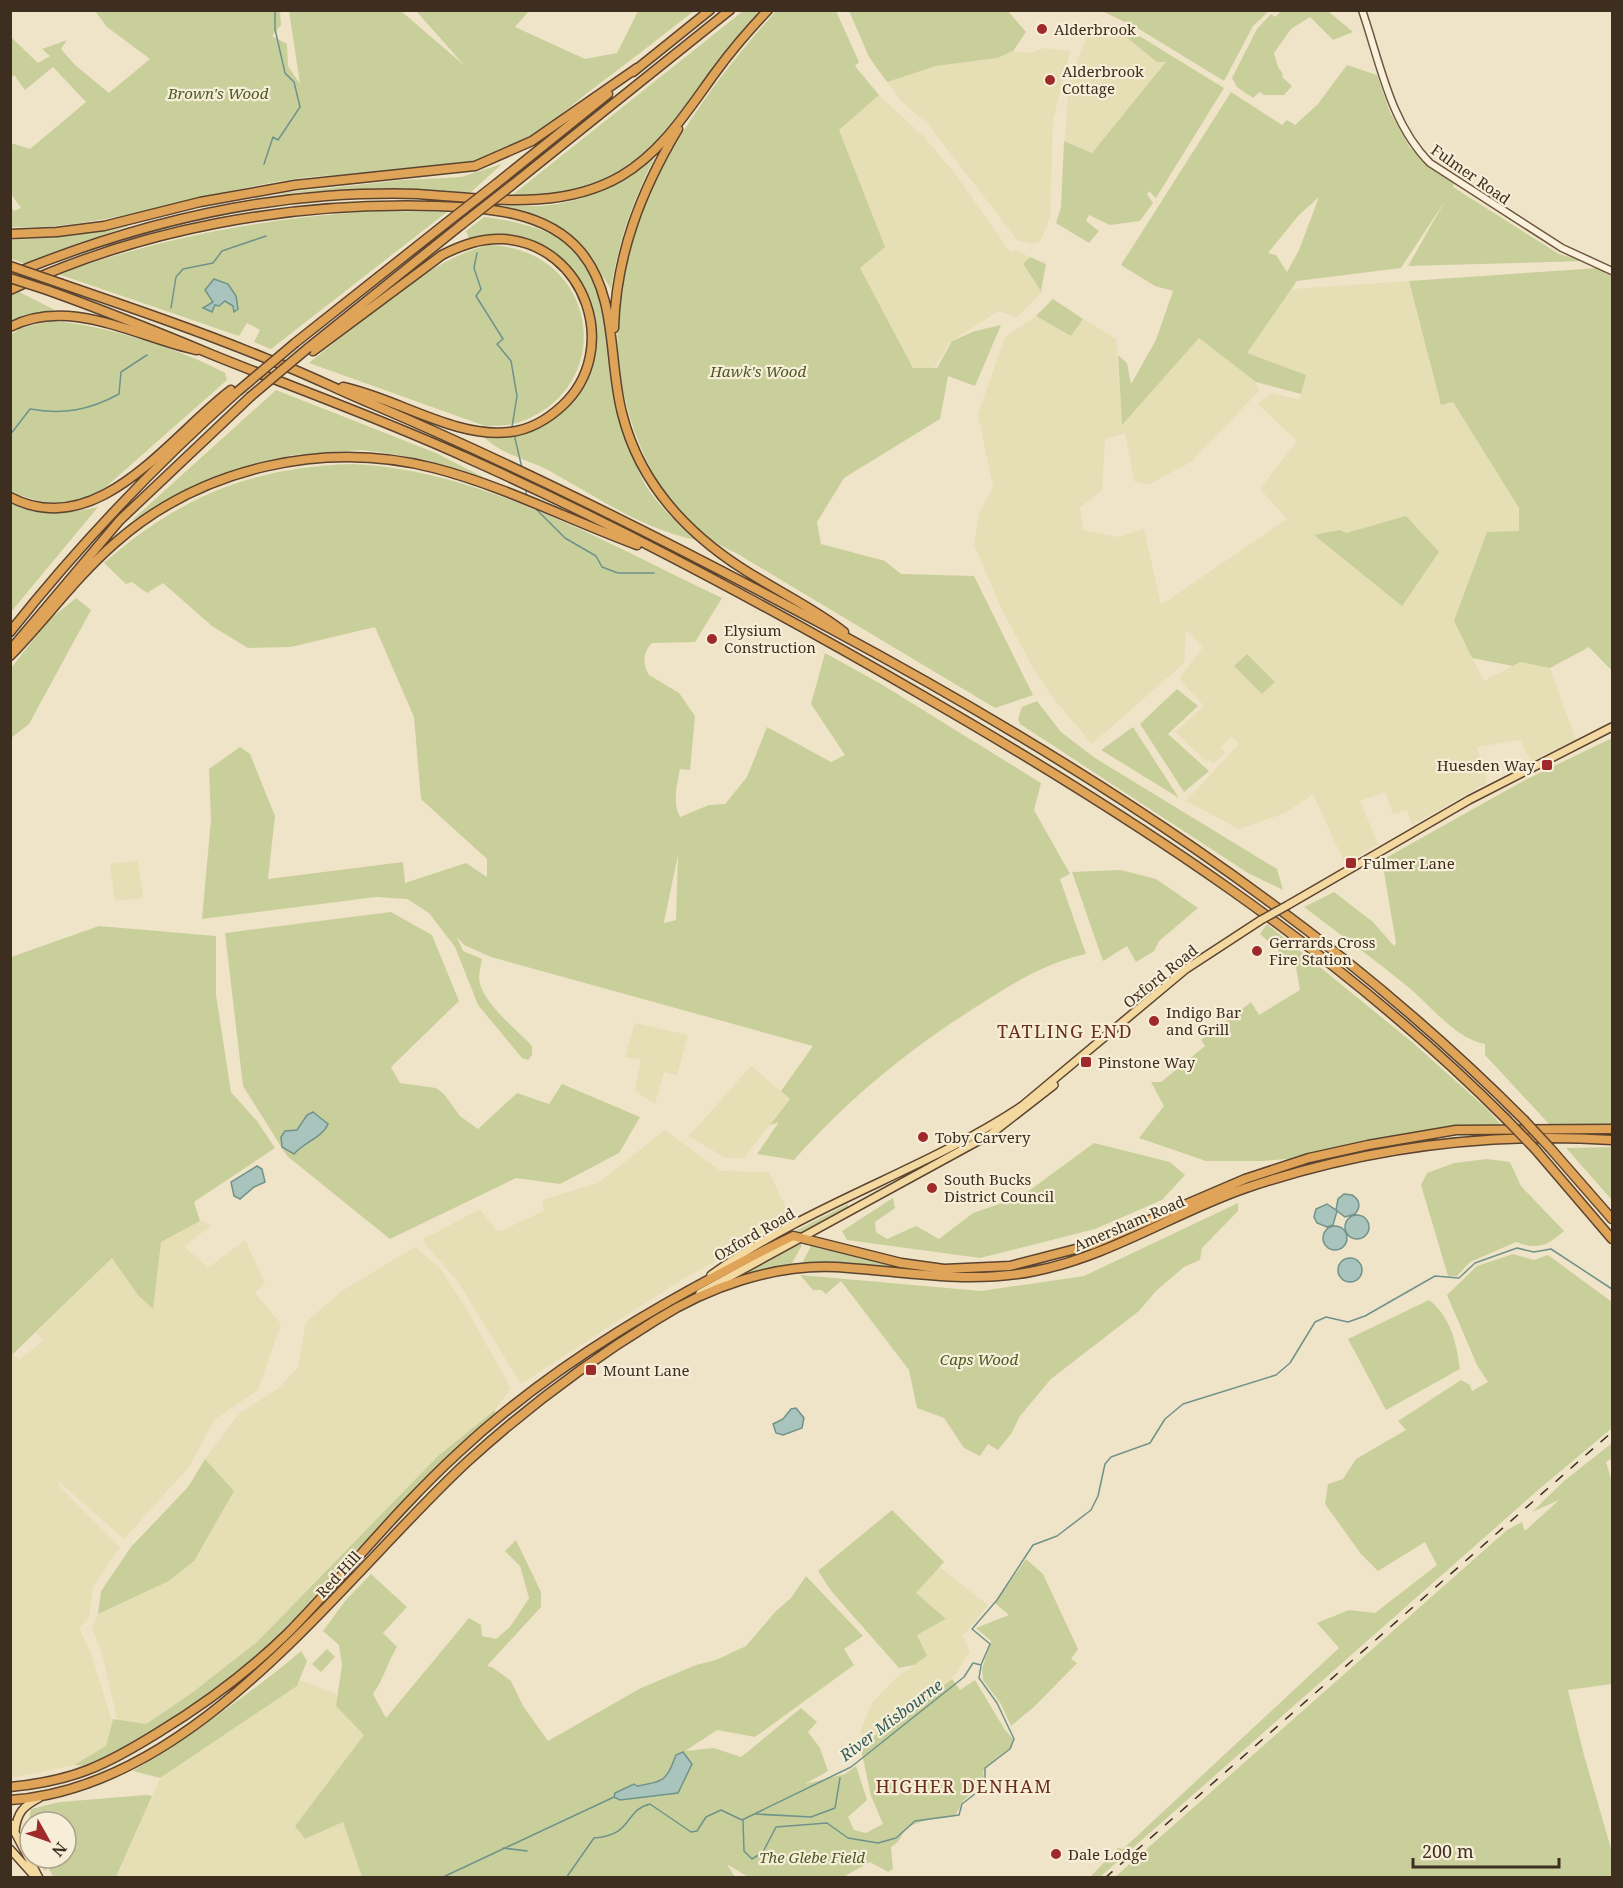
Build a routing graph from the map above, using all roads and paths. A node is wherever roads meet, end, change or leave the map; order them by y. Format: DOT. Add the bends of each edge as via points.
graph roads {
  1 [pos="710,10"];
  2 [pos="730,10"];
  3 [pos="768,10"];
  4 [pos="1362,10"];
  5 [pos="637,68"];
  6 [pos="697,98"];
  7 [pos="10,234"];
  8 [pos="10,266"];
  9 [pos="1612,271"];
  10 [pos="10,276"];
  11 [pos="10,290"];
  12 [pos="10,327"];
  13 [pos="310,350"];
  14 [pos="613,350"];
  15 [pos="211,354"];
  16 [pos="328,384"];
  17 [pos="234,391"];
  18 [pos="10,497"];
  19 [pos="660,553"];
  20 [pos="10,632"];
  21 [pos="864,646"];
  22 [pos="10,649"];
  23 [pos="10,656"];
  24 [pos="1612,727"];
  25 [pos="1114,1031"];
  26 [pos="1612,1130"];
  27 [pos="1612,1140"];
  28 [pos="930,1158"];
  29 [pos="938,1164"];
  30 [pos="1612,1219"];
  31 [pos="803,1237"];
  32 [pos="1612,1239"];
  33 [pos="705,1280"];
  34 [pos="659,1318"];
  35 [pos="10,1787"];
  36 [pos="39,1798"];
  37 [pos="10,1800"];
  38 [pos="10,1823"];
  39 [pos="15,1831"];
  40 [pos="10,1849"];
  41 [pos="38,1878"];
  1 -- 5 [label="highway"];
  2 -- 13 [label="highway, bridge"];
  3 -- 6 [label="highway"];
  4 -- 9 [label="street, Fulmer Road" via="1394,109 1414,147 1430,163 1562,248"];
  5 -- 7 [label="highway" via="532,141 474,166 286,186 104,226"];
  5 -- 17 [label="highway, bridge"];
  6 -- 10 [label="highway" via="660,144 636,166 602,186 580,193 527,200 357,195 253,204 102,240"];
  6 -- 14 [label="highway" via="654,170 633,218 620,274"];
  8 -- 16 [label="highway, bridge"];
  10 -- 15 [label="highway, bridge"];
  11 -- 14 [label="highway" via="120,248 257,216 376,206 478,209 536,220 577,247 603,290"];
  12 -- 15 [label="highway" via="40,317 73,317"];
  13 -- 16 [label="highway" via="442,255 484,240 514,240 550,256 578,284 590,310 592,350 579,386 555,412 526,428 496,432 466,428 379,397"];
  13 -- 22 [label="highway, bridge" via="250,397 120,520"];
  14 -- 21 [label="highway" via="626,429 648,477 672,510 719,554"];
  15 -- 19 [label="highway" via="464,456"];
  16 -- 21 [label="highway" via="439,432 686,550"];
  17 -- 18 [label="highway" via="97,500 58,509 37,507"];
  17 -- 20 [label="highway" via="105,520"];
  19 -- 23 [label="highway" via="434,468 363,457 294,460 212,484 128,532"];
  19 -- 32 [label="highway, bridge" via="860,659 973,725 1250,903 1393,1013 1507,1120"];
  21 -- 30 [label="highway, bridge" via="1108,792 1292,917 1419,1019 1524,1120"];
  24 -- 25 [label="main road, Oxford Road, bridge" via="1468,800 1262,920 1186,969"];
  25 -- 28 [label="main road, Oxford Road" via="1022,1106"];
  25 -- 29 [label="main road" via="1020,1114"];
  26 -- 31 [label="highway" via="1456,1130 1309,1158 1245,1179 1091,1245 1010,1266 944,1269 901,1263"];
  27 -- 34 [label="highway, Amersham Road" via="1458,1141 1410,1148 1243,1189 1114,1246 1032,1272 966,1278 832,1267 793,1269 738,1282"];
  28 -- 29 [label="main road"];
  28 -- 33 [label="main road, Oxford Road" via="788,1230"];
  29 -- 31 [label="main road"];
  31 -- 33 [label="highway, Red Hill" via="793,1236"];
  31 -- 34 [label="main road"];
  33 -- 35 [label="highway, Red Hill" via="525,1397 458,1453 285,1635 205,1704 122,1755 75,1776"];
  34 -- 36 [label="highway, Red Hill" via="540,1400 467,1462 275,1660 236,1693 126,1766 94,1781"];
  36 -- 37 [label="highway, Red Hill"];
  36 -- 39 [label="main road" via="22,1809"];
  38 -- 39 [label="main road"];
  39 -- 41 [label="main road"];
  40 -- 41 [label="main road"];
}
